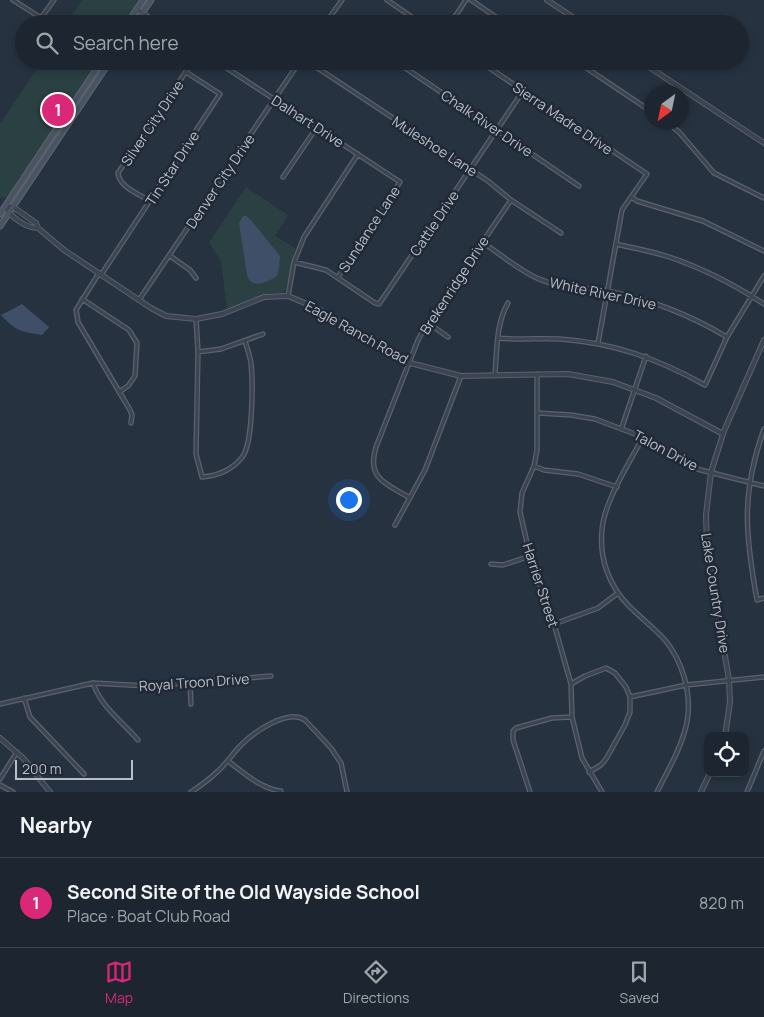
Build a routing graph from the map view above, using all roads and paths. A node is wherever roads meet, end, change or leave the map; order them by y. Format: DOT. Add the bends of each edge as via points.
graph roads {
  1 [pos="13,0"];
  2 [pos="54,0"];
  3 [pos="143,0"];
  4 [pos="151,0"];
  5 [pos="342,0"];
  6 [pos="387,0"];
  7 [pos="466,0"];
  8 [pos="471,0"];
  9 [pos="547,0"];
  10 [pos="137,9"];
  11 [pos="142,13"];
  12 [pos="36,15"];
  13 [pos="43,15"];
  14 [pos="133,15"];
  15 [pos="145,15"];
  16 [pos="331,15"];
  17 [pos="409,15"];
  18 [pos="456,15"];
  19 [pos="493,15"];
  20 [pos="570,15"];
  21 [pos="96,70"];
  22 [pos="104,70"];
  23 [pos="230,70"];
  24 [pos="294,70"];
  25 [pos="321,70"];
  26 [pos="408,70"];
  27 [pos="492,70"];
  28 [pos="589,70"];
  29 [pos="654,70"];
  30 [pos="186,72"];
  31 [pos="523,91"];
  32 [pos="275,100"];
  33 [pos="644,107"];
  34 [pos="317,127"];
  35 [pos="497,130"];
  36 [pos="676,130"];
  37 [pos="764,142"];
  38 [pos="358,154"];
  39 [pos="470,169"];
  40 [pos="283,178"];
  41 [pos="400,182"];
  42 [pos="579,186"];
  43 [pos="631,197"];
  44 [pos="764,198"];
  45 [pos="511,200"];
  46 [pos="150,201"];
  47 [pos="2,205"];
  48 [pos="13,207"];
  49 [pos="0,214"];
  50 [pos="8,214"];
  51 [pos="0,226"];
  52 [pos="38,228"];
  53 [pos="561,233"];
  54 [pos="482,242"];
  55 [pos="616,244"];
  56 [pos="764,251"];
  57 [pos="170,256"];
  58 [pos="294,262"];
  59 [pos="100,274"];
  60 [pos="764,276"];
  61 [pos="338,277"];
  62 [pos="196,278"];
  63 [pos="607,292"];
  64 [pos="288,296"];
  65 [pos="751,296"];
  66 [pos="82,299"];
  67 [pos="139,300"];
  68 [pos="508,303"];
  69 [pos="764,304"];
  70 [pos="196,319"];
  71 [pos="428,324"];
  72 [pos="263,334"];
  73 [pos="448,337"];
  74 [pos="727,337"];
  75 [pos="498,338"];
  76 [pos="764,340"];
  77 [pos="245,341"];
  78 [pos="598,343"];
  79 [pos="198,352"];
  80 [pos="646,356"];
  81 [pos="410,363"];
  82 [pos="496,374"];
  83 [pos="537,374"];
  84 [pos="461,376"];
  85 [pos="635,389"];
  86 [pos="119,392"];
  87 [pos="538,413"];
  88 [pos="131,423"];
  89 [pos="622,427"];
  90 [pos="764,429"];
  91 [pos="723,434"];
  92 [pos="643,436"];
  93 [pos="534,466"];
  94 [pos="710,472"];
  95 [pos="749,483"];
  96 [pos="764,486"];
  97 [pos="617,487"];
  98 [pos="410,498"];
  99 [pos="395,526"];
  100 [pos="530,556"];
  101 [pos="491,564"];
  102 [pos="618,593"];
  103 [pos="764,598"];
  104 [pos="554,624"];
  105 [pos="271,676"];
  106 [pos="764,677"];
  107 [pos="729,680"];
  108 [pos="93,683"];
  109 [pos="190,683"];
  110 [pos="571,684"];
  111 [pos="686,685"];
  112 [pos="630,697"];
  113 [pos="24,698"];
  114 [pos="0,704"];
  115 [pos="191,704"];
  116 [pos="572,716"];
  117 [pos="726,732"];
  118 [pos="0,738"];
  119 [pos="138,740"];
  120 [pos="764,751"];
  121 [pos="17,752"];
  122 [pos="228,761"];
  123 [pos="589,772"];
  124 [pos="84,774"];
  125 [pos="708,777"];
  126 [pos="0,779"];
  127 [pos="0,785"];
  128 [pos="281,791"];
  129 [pos="13,792"];
  130 [pos="50,792"];
  131 [pos="191,792"];
  132 [pos="347,792"];
  133 [pos="530,792"];
  134 [pos="602,792"];
  135 [pos="657,792"];
  136 [pos="701,792"];
  137 [pos="748,792"];
  1 -- 12 [label="street"];
  2 -- 13 [label="street"];
  3 -- 10 [label="main road"];
  4 -- 11 [label="main road"];
  5 -- 16 [label="street"];
  6 -- 17 [label="street"];
  7 -- 18 [label="street"];
  8 -- 19 [label="street"];
  9 -- 20 [label="street"];
  10 -- 11 [label="street"];
  10 -- 14 [label="main road"];
  11 -- 15 [label="street"];
  21 -- 47 [label="main road"];
  22 -- 48 [label="main road"];
  23 -- 32 [label="street, Dalhart Drive"];
  24 -- 32 [label="street, Denver City Drive"];
  25 -- 39 [label="street, Muleshoe Lane"];
  26 -- 35 [label="street, Chalk River Drive"];
  27 -- 31 [label="street, Sierra Madre Drive"];
  28 -- 33 [label="street"];
  29 -- 37 [label="street"];
  30 -- 46 [label="street, Silver City Drive" via="118,173 123,184"];
  30 -- 46 [label="street, Tin Star Drive" via="220,94"];
  31 -- 35 [label="street, Cattle Drive"];
  31 -- 43 [label="street, Sierra Madre Drive" via="647,174"];
  32 -- 34 [label="street, Dalhart Drive"];
  32 -- 57 [label="street, Denver City Drive"];
  34 -- 38 [label="street, Dalhart Drive"];
  34 -- 40 [label="street"];
  35 -- 39 [label="street, Cattle Drive"];
  35 -- 42 [label="street, Chalk River Drive"];
  36 -- 44 [label="street" via="714,173"];
  38 -- 41 [label="street, Dalhart Drive"];
  38 -- 58 [label="street" via="304,237"];
  39 -- 45 [label="street, Muleshoe Lane"];
  39 -- 61 [label="street, Cattle Drive" via="378,304"];
  41 -- 61 [label="street, Sundance Lane"];
  43 -- 55 [label="street" via="622,210"];
  43 -- 56 [label="street" via="703,221"];
  45 -- 53 [label="street, Muleshoe Lane"];
  45 -- 54 [label="street, Brekenridge Drive"];
  46 -- 59 [label="street, Tin Star Drive"];
  47 -- 48 [label="street, Eagle Ranch Road"];
  47 -- 49 [label="main road"];
  47 -- 50 [label="street"];
  48 -- 50 [label="main road"];
  48 -- 52 [label="street, Eagle Ranch Road" via="36,223"];
  50 -- 51 [label="main road"];
  50 -- 52 [label="street, Eagle Ranch Road" via="31,228"];
  52 -- 59 [label="street, Eagle Ranch Road"];
  54 -- 63 [label="street, White River Drive" via="538,279"];
  54 -- 71 [label="street, Brekenridge Drive"];
  55 -- 63 [label="street"];
  55 -- 65 [label="street" via="695,267"];
  57 -- 62 [label="street"];
  57 -- 67 [label="street, Denver City Drive"];
  58 -- 61 [label="street"];
  58 -- 64 [label="street"];
  59 -- 66 [label="street, Tin Star Drive"];
  59 -- 67 [label="street, Eagle Ranch Road"];
  60 -- 65 [label="street"];
  63 -- 74 [label="street, White River Drive" via="663,306"];
  63 -- 78 [label="street"];
  64 -- 70 [label="street, Eagle Ranch Road" via="264,298 222,314"];
  64 -- 81 [label="street, Eagle Ranch Road" via="319,309"];
  65 -- 69 [label="street"];
  65 -- 74 [label="street"];
  66 -- 86 [label="street" via="76,310 78,322"];
  66 -- 86 [label="street" via="129,330 137,343 135,376"];
  67 -- 70 [label="street, Eagle Ranch Road" via="166,316"];
  68 -- 75 [label="street"];
  70 -- 79 [label="street"];
  71 -- 73 [label="street"];
  71 -- 81 [label="street, Brekenridge Drive"];
  72 -- 77 [label="street"];
  74 -- 80 [label="street" via="705,386"];
  75 -- 78 [label="street"];
  75 -- 82 [label="street"];
  76 -- 91 [label="street, Lake Country Drive"];
  77 -- 79 [label="street"];
  77 -- 79 [label="street" via="251,370 247,446 243,456 229,469 201,479 196,454"];
  78 -- 80 [label="street"];
  80 -- 85 [label="street"];
  81 -- 84 [label="street, Eagle Ranch Road"];
  81 -- 98 [label="street, Brekenridge Drive" via="373,458 378,478"];
  82 -- 83 [label="street, Eagle Ranch Road"];
  82 -- 84 [label="street, Eagle Ranch Road"];
  83 -- 85 [label="street, Eagle Ranch Road" via="589,377"];
  83 -- 87 [label="street, Harrier Street"];
  84 -- 98 [label="street" via="425,470"];
  85 -- 89 [label="street"];
  85 -- 91 [label="street, Eagle Ranch Road"];
  86 -- 88 [label="street" via="130,410"];
  87 -- 89 [label="street, Talon Drive" via="571,415"];
  87 -- 93 [label="street, Harrier Street"];
  89 -- 92 [label="street, Talon Drive"];
  90 -- 95 [label="street"];
  91 -- 94 [label="street, Lake Country Drive"];
  92 -- 94 [label="street, Talon Drive" via="688,465"];
  92 -- 97 [label="street"];
  93 -- 97 [label="street" via="578,474"];
  93 -- 100 [label="street, Harrier Street" via="520,502"];
  94 -- 95 [label="street, Talon Drive"];
  94 -- 107 [label="street, Lake Country Drive" via="707,548"];
  95 -- 96 [label="street, Talon Drive"];
  95 -- 103 [label="street" via="748,552 757,600"];
  97 -- 102 [label="street" via="604,518 601,539 609,578"];
  98 -- 99 [label="street"];
  100 -- 101 [label="street" via="502,565"];
  100 -- 104 [label="street, Harrier Street"];
  102 -- 104 [label="street" via="598,608"];
  102 -- 111 [label="street" via="672,649"];
  104 -- 110 [label="street, Harrier Street"];
  105 -- 109 [label="street, Royal Troon Drive"];
  106 -- 107 [label="street"];
  107 -- 111 [label="street"];
  107 -- 117 [label="street, Lake Country Drive"];
  108 -- 109 [label="street, Royal Troon Drive" via="142,686"];
  108 -- 113 [label="street, Royal Troon Drive"];
  108 -- 119 [label="street" via="103,704"];
  109 -- 115 [label="street"];
  110 -- 112 [label="street" via="606,668 615,672"];
  110 -- 116 [label="street, Harrier Street"];
  111 -- 112 [label="street"];
  111 -- 135 [label="street" via="688,711 684,732"];
  112 -- 123 [label="street" via="630,712 612,749 601,765"];
  113 -- 114 [label="street, Royal Troon Drive"];
  113 -- 124 [label="street" via="30,718"];
  116 -- 123 [label="street, Harrier Street" via="582,758"];
  116 -- 133 [label="street" via="552,718 513,731"];
  118 -- 121 [label="street"];
  120 -- 137 [label="street"];
  121 -- 126 [label="street"];
  121 -- 130 [label="street"];
  122 -- 128 [label="street" via="260,784"];
  122 -- 131 [label="street"];
  122 -- 132 [label="street" via="243,743 277,721 301,717 331,748 341,764"];
  123 -- 134 [label="street, Harrier Street"];
  125 -- 136 [label="street"];
  127 -- 129 [label="street"];
}
